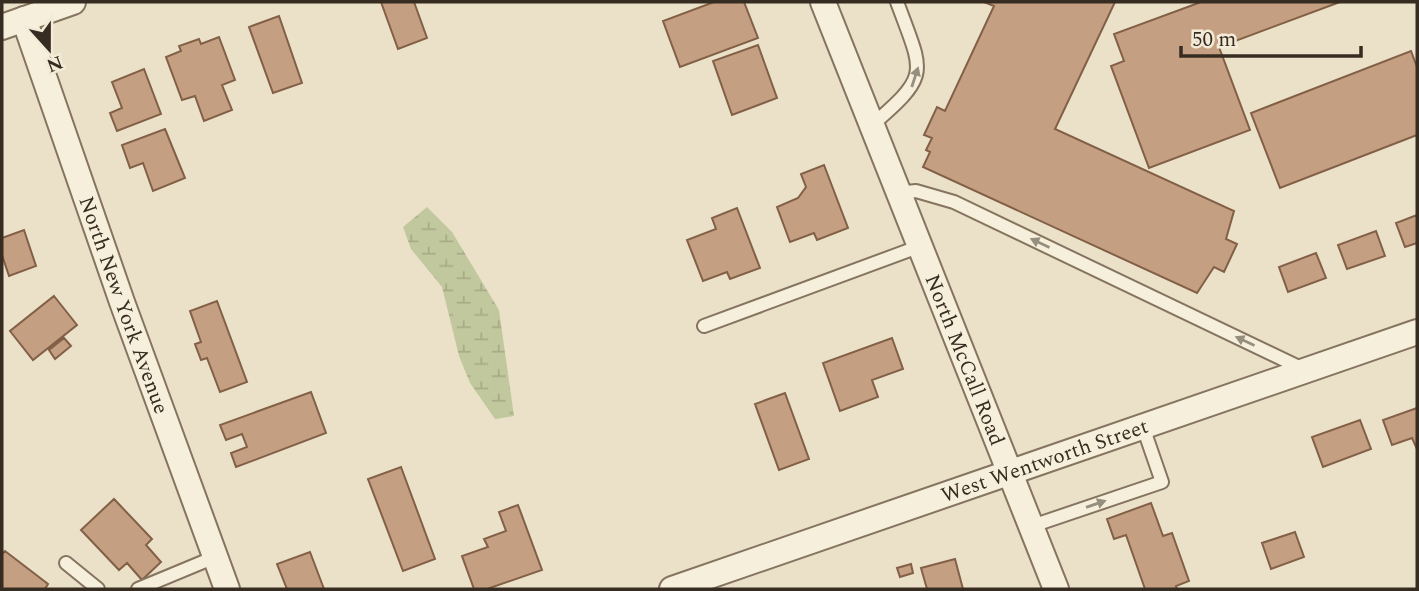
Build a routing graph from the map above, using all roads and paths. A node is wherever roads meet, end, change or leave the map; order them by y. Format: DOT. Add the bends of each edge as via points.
graph roads {
  1 [pos="73,2"];
  2 [pos="823,2"];
  3 [pos="897,2"];
  4 [pos="13,23"];
  5 [pos="870,127"];
  6 [pos="897,193"];
  7 [pos="918,247"];
  8 [pos="704,326"];
  9 [pos="1417,332"];
  10 [pos="1307,371"];
  11 [pos="1143,427"];
  12 [pos="1010,473"];
  13 [pos="1032,526"];
  14 [pos="215,557"];
  15 [pos="66,564"];
  16 [pos="97,589"];
  17 [pos="138,589"];
  18 [pos="227,589"];
  19 [pos="672,589"];
  20 [pos="1056,589"];
  1 -- 4 [label="street"];
  2 -- 5 [label="street, North McCall Road"];
  5 -- 3 [label="lane, one-way" via="915,83 918,66"];
  4 -- 14 [label="street, North New York Avenue"];
  5 -- 6 [label="street, North McCall Road"];
  6 -- 7 [label="street, North McCall Road"];
  10 -- 6 [label="lane, one-way" via="954,202 916,191"];
  7 -- 8 [label="lane, North McCall Road"];
  7 -- 12 [label="street, North McCall Road"];
  9 -- 10 [label="street, West Wentworth Street"];
  10 -- 11 [label="street, West Wentworth Street"];
  11 -- 12 [label="street, West Wentworth Street"];
  13 -- 11 [label="lane, one-way" via="1163,482"];
  12 -- 13 [label="street, North McCall Road"];
  12 -- 19 [label="street, West Wentworth Street"];
  13 -- 20 [label="street, North McCall Road"];
  14 -- 17 [label="lane"];
  14 -- 18 [label="street, North New York Avenue"];
  15 -- 16 [label="lane"];
}
